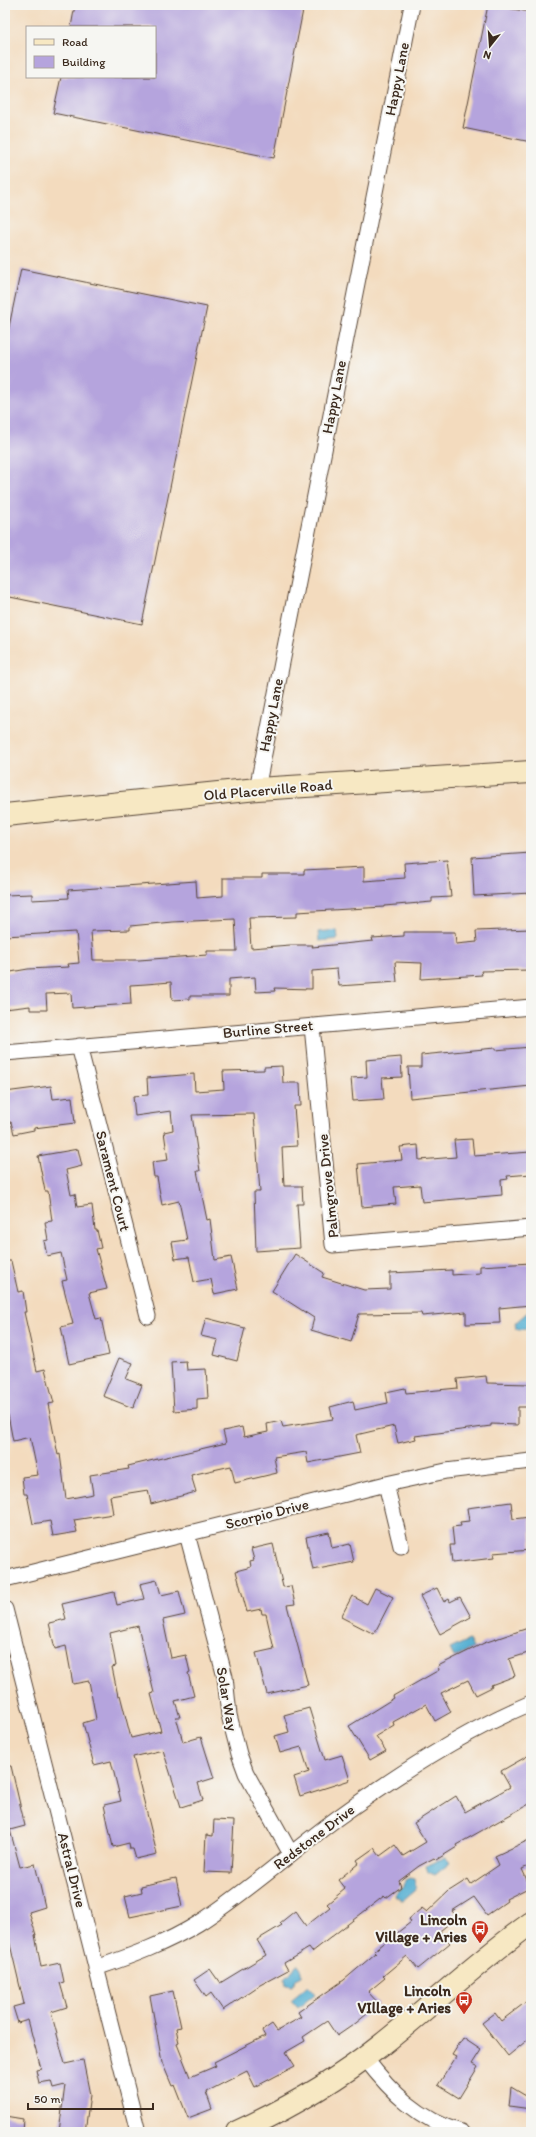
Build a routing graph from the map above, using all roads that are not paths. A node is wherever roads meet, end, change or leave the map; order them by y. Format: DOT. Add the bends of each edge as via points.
graph roads {
  1 [pos="412,5"];
  2 [pos="531,772"];
  3 [pos="257,789"];
  4 [pos="5,815"];
  5 [pos="531,1007"];
  6 [pos="312,1026"];
  7 [pos="79,1046"];
  8 [pos="5,1053"];
  9 [pos="531,1228"];
  10 [pos="148,1316"];
  11 [pos="531,1461"];
  12 [pos="386,1484"];
  13 [pos="187,1534"];
  14 [pos="401,1546"];
  15 [pos="5,1579"];
  16 [pos="5,1609"];
  17 [pos="531,1704"];
  18 [pos="291,1854"];
  19 [pos="531,1924"];
  20 [pos="96,1968"];
  21 [pos="365,2058"];
  22 [pos="138,2132"];
  23 [pos="237,2132"];
  24 [pos="461,2132"];
  1 -- 3 [label="street, Happy Lane"];
  2 -- 3 [label="street, Old Placerville Road"];
  3 -- 4 [label="street, Old Placerville Road"];
  5 -- 6 [label="street, Burline Street"];
  6 -- 7 [label="street, Burline Street"];
  6 -- 9 [label="street, Palmgrove Drive" via="333,1245"];
  7 -- 8 [label="street, Burline Street"];
  7 -- 10 [label="street, Sarament Court"];
  11 -- 12 [label="street, Scorpio Drive" via="446,1471"];
  12 -- 13 [label="street, Scorpio Drive"];
  12 -- 14 [label="street"];
  13 -- 15 [label="street, Scorpio Drive"];
  13 -- 18 [label="street, Solar Way" via="225,1677 229,1714 239,1754 246,1773"];
  16 -- 20 [label="street, Astral Drive"];
  17 -- 18 [label="street, Redstone Drive" via="484,1725 402,1773"];
  18 -- 20 [label="street, Redstone Drive" via="237,1897 197,1924 155,1946"];
  19 -- 21 [label="street" via="474,1966"];
  20 -- 22 [label="street, Astral Drive"];
  21 -- 23 [label="street" via="328,2084"];
  21 -- 24 [label="street" via="387,2087 402,2100 435,2122"];
}
